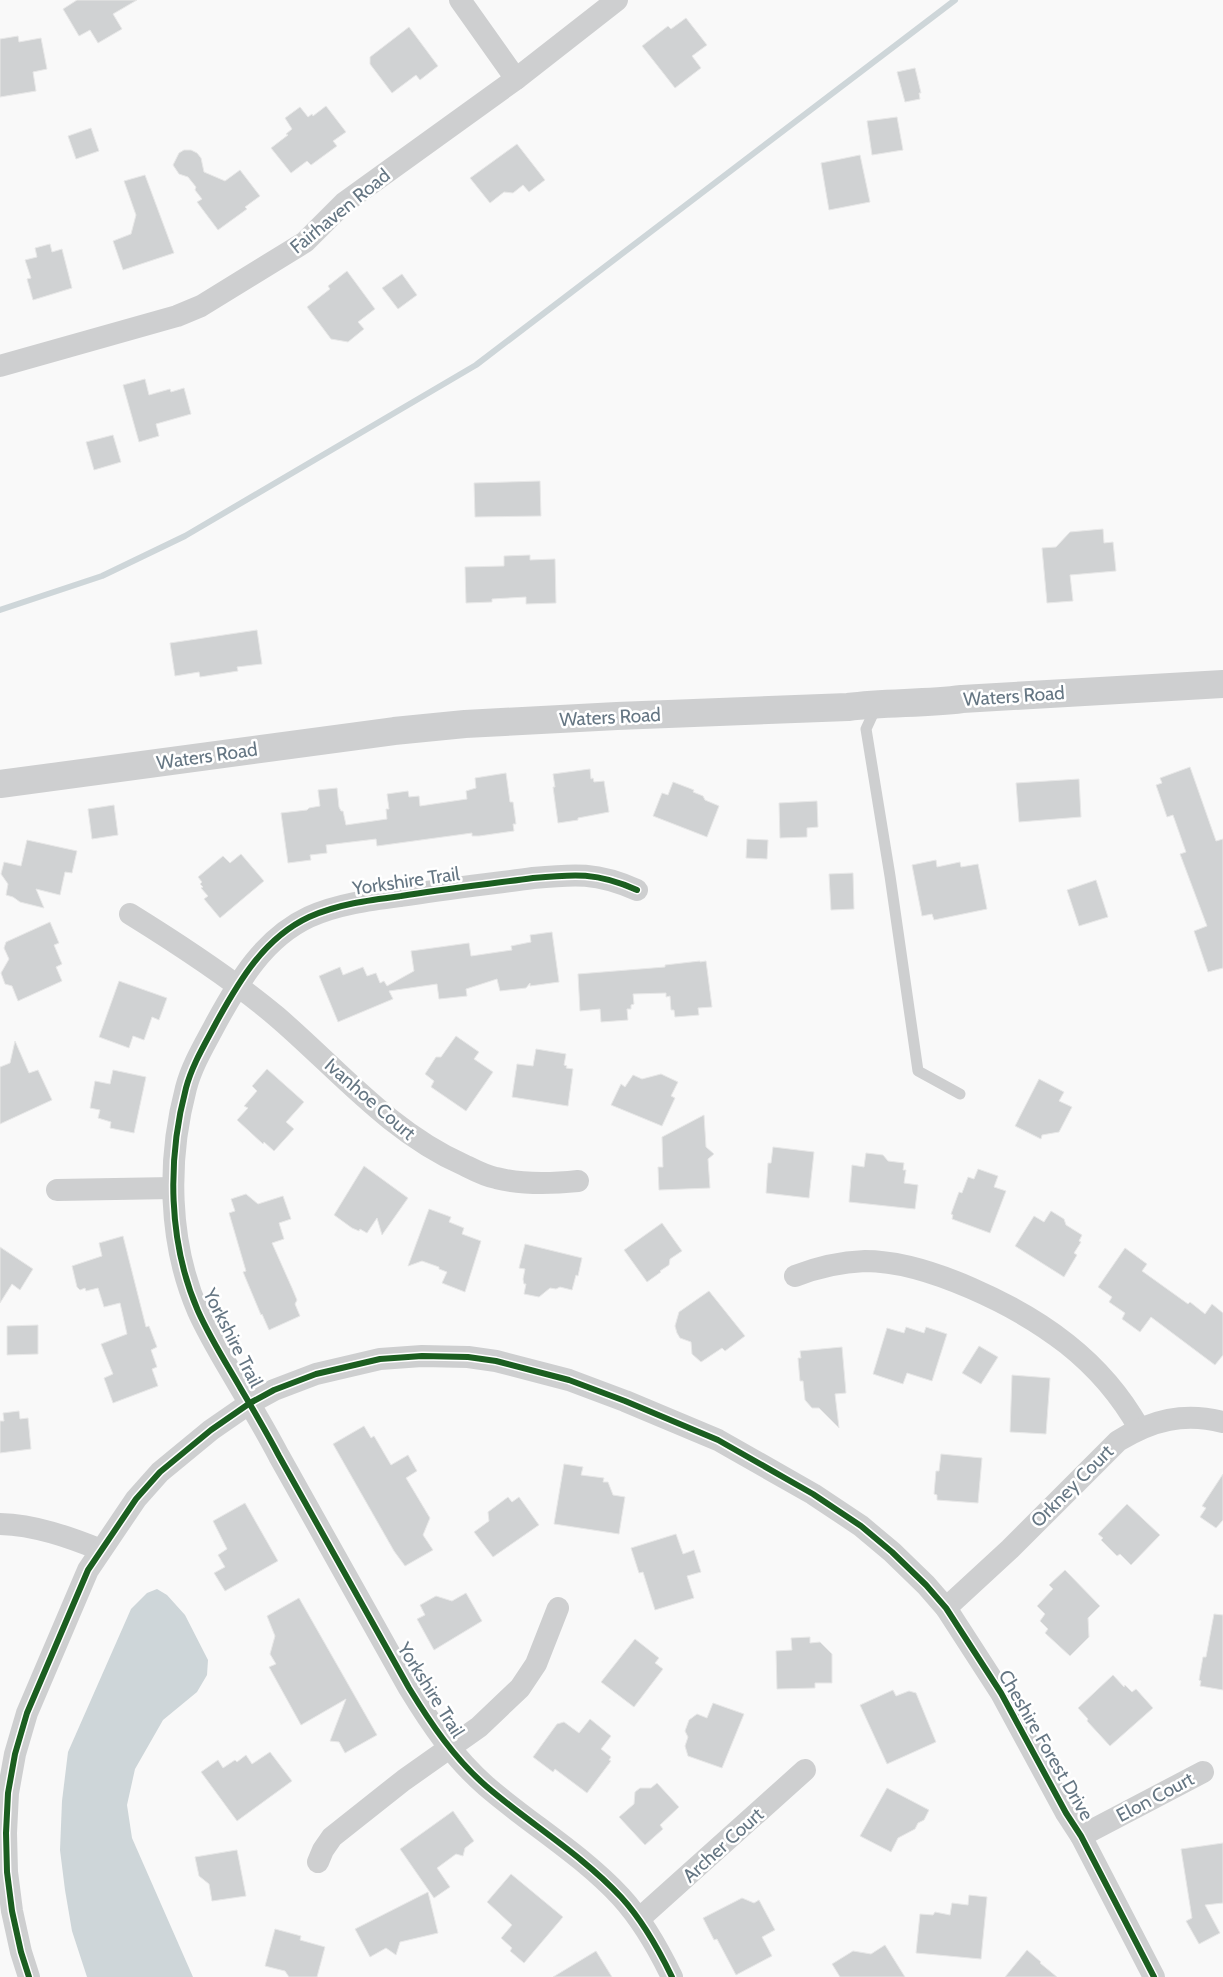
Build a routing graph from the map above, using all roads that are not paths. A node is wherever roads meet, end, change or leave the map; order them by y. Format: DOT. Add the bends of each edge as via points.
graph roads {
  1 [pos="460,0"];
  2 [pos="617,0"];
  3 [pos="516,79"];
  4 [pos="0,366"];
  5 [pos="1223,684"];
  6 [pos="877,703"];
  7 [pos="0,784"];
  8 [pos="636,890"];
  9 [pos="130,914"];
  10 [pos="238,986"];
  11 [pos="960,1094"];
  12 [pos="578,1181"];
  13 [pos="173,1188"];
  14 [pos="57,1190"];
  15 [pos="795,1276"];
  16 [pos="250,1403"];
  17 [pos="1223,1422"];
  18 [pos="1139,1428"];
  19 [pos="0,1524"];
  20 [pos="101,1550"];
  21 [pos="558,1608"];
  22 [pos="946,1608"];
  23 [pos="448,1748"];
  24 [pos="805,1770"];
  25 [pos="1203,1772"];
  26 [pos="1081,1836"];
  27 [pos="318,1862"];
  28 [pos="639,1919"];
  29 [pos="29,1977"];
  30 [pos="672,1977"];
  31 [pos="1154,1977"];
  1 -- 3 [label="street"];
  2 -- 3 [label="street, Fairhaven Road"];
  3 -- 4 [label="street, Fairhaven Road" via="344,203 305,242 201,306 140,328"];
  5 -- 6 [label="street, Waters Road"];
  6 -- 7 [label="street, Waters Road" via="848,707 465,724"];
  6 -- 11 [label="lane" via="866,729 918,1071"];
  8 -- 10 [label="street, Yorkshire Trail" via="615,880 560,875 422,892 337,907 309,917 284,932 262,951"];
  9 -- 10 [label="street, Ivanhoe Court"];
  10 -- 12 [label="street, Ivanhoe Court" via="275,1015 370,1104 441,1155 494,1178 550,1184"];
  10 -- 13 [label="street, Yorkshire Trail" via="198,1058 186,1087 174,1158"];
  13 -- 14 [label="street"];
  13 -- 16 [label="street, Yorkshire Trail" via="183,1265 198,1310"];
  15 -- 18 [label="street" via="839,1263 866,1261 892,1263 972,1288 1068,1345 1126,1405"];
  16 -- 20 [label="street, Cheshire Forest Drive" via="160,1472 136,1499"];
  16 -- 22 [label="street, Cheshire Forest Drive" via="316,1374 380,1359 422,1356 496,1360 569,1380 718,1440 813,1494 861,1526 892,1552"];
  16 -- 23 [label="street, Yorkshire Trail" via="409,1688"];
  17 -- 18 [label="street, Orkney Court" via="1190,1417"];
  18 -- 22 [label="street, Orkney Court" via="1118,1440 1010,1549"];
  19 -- 20 [label="street" via="42,1530"];
  20 -- 29 [label="street, Cheshire Forest Drive" via="88,1570 27,1713 8,1793 7,1872 14,1919"];
  21 -- 23 [label="street" via="536,1664 520,1688 479,1727"];
  22 -- 26 [label="street, Cheshire Forest Drive" via="1001,1693"];
  23 -- 27 [label="street" via="332,1837"];
  23 -- 28 [label="street, Yorkshire Trail" via="486,1786 600,1877"];
  24 -- 28 [label="street, Archer Court"];
  25 -- 26 [label="street, Elon Court"];
  26 -- 31 [label="street, Cheshire Forest Drive"];
  28 -- 30 [label="street, Yorkshire Trail" via="656,1943"];
}
